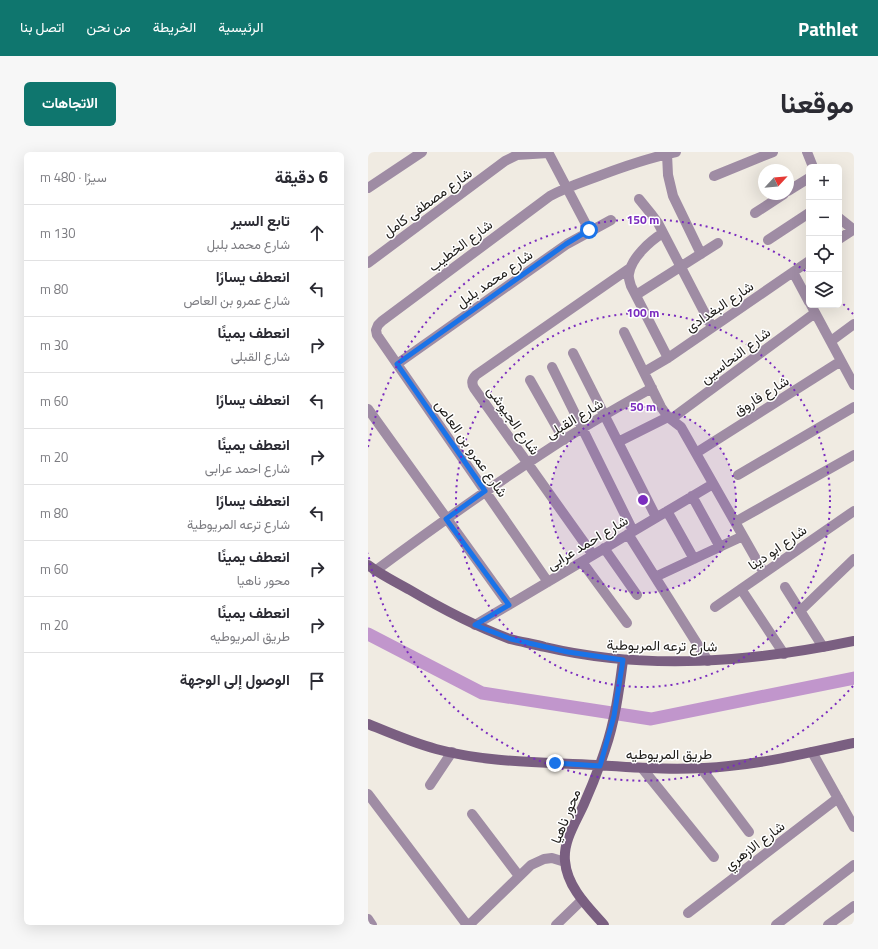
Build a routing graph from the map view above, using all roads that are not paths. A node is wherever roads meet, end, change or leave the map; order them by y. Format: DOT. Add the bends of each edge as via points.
graph roads {
  1 [pos="422,152"];
  2 [pos="773,152"];
  3 [pos="807,152"];
  4 [pos="548,153"];
  5 [pos="672,153"];
  6 [pos="653,154"];
  7 [pos="812,164"];
  8 [pos="714,176"];
  9 [pos="806,180"];
  10 [pos="794,187"];
  11 [pos="368,188"];
  12 [pos="566,188"];
  13 [pos="639,199"];
  14 [pos="775,200"];
  15 [pos="755,213"];
  16 [pos="806,215"];
  17 [pos="611,220"];
  18 [pos="842,220"];
  19 [pos="852,226"];
  20 [pos="589,230"];
  21 [pos="663,233"];
  22 [pos="842,237"];
  23 [pos="768,240"];
  24 [pos="718,243"];
  25 [pos="701,254"];
  26 [pos="368,263"];
  27 [pos="806,263"];
  28 [pos="681,266"];
  29 [pos="630,268"];
  30 [pos="793,272"];
  31 [pos="636,295"];
  32 [pos="806,296"];
  33 [pos="813,309"];
  34 [pos="854,324"];
  35 [pos="712,327"];
  36 [pos="376,330"];
  37 [pos="624,332"];
  38 [pos="830,341"];
  39 [pos="573,354"];
  40 [pos="668,358"];
  41 [pos="841,362"];
  42 [pos="397,364"];
  43 [pos="552,367"];
  44 [pos="644,372"];
  45 [pos="530,380"];
  46 [pos="854,385"];
  47 [pos="652,388"];
  48 [pos="854,407"];
  49 [pos="368,409"];
  50 [pos="604,415"];
  51 [pos="670,418"];
  52 [pos="582,429"];
  53 [pos="564,440"];
  54 [pos="618,442"];
  55 [pos="696,453"];
  56 [pos="854,455"];
  57 [pos="527,464"];
  58 [pos="738,475"];
  59 [pos="713,484"];
  60 [pos="485,491"];
  61 [pos="692,496"];
  62 [pos="667,511"];
  63 [pos="854,511"];
  64 [pos="656,517"];
  65 [pos="446,519"];
  66 [pos="735,522"];
  67 [pos="630,533"];
  68 [pos="743,536"];
  69 [pos="720,547"];
  70 [pos="604,548"];
  71 [pos="593,555"];
  72 [pos="694,559"];
  73 [pos="854,559"];
  74 [pos="582,562"];
  75 [pos="372,568"];
  76 [pos="764,573"];
  77 [pos="655,577"];
  78 [pos="548,582"];
  79 [pos="785,587"];
  80 [pos="741,589"];
  81 [pos="637,595"];
  82 [pos="509,605"];
  83 [pos="715,607"];
  84 [pos="800,611"];
  85 [pos="627,624"];
  86 [pos="475,625"];
  87 [pos="854,641"];
  88 [pos="823,647"];
  89 [pos="784,654"];
  90 [pos="623,660"];
  91 [pos="708,661"];
  92 [pos="368,724"];
  93 [pos="854,743"];
  94 [pos="452,752"];
  95 [pos="812,752"];
  96 [pos="600,766"];
  97 [pos="642,768"];
  98 [pos="701,768"];
  99 [pos="430,786"];
  100 [pos="368,794"];
  101 [pos="838,798"];
  102 [pos="472,814"];
  103 [pos="854,827"];
  104 [pos="749,832"];
  105 [pos="714,857"];
  106 [pos="565,862"];
  107 [pos="854,865"];
  108 [pos="519,876"];
  109 [pos="582,900"];
  110 [pos="854,906"];
  111 [pos="688,913"];
  112 [pos="368,919"];
  113 [pos="372,925"];
  114 [pos="468,925"];
  115 [pos="556,925"];
  116 [pos="604,925"];
  117 [pos="776,925"];
  118 [pos="828,925"];
  1 -- 11 [label="street"];
  2 -- 8 [label="street"];
  3 -- 7 [label="street"];
  4 -- 12 [label="street"];
  4 -- 26 [label="street, شارع مصطفى كامل" via="518,155 505,161"];
  5 -- 6 [label="street, شارع الخطيب"];
  5 -- 25 [label="street" via="668,175 673,196"];
  6 -- 12 [label="street, شارع الخطيب"];
  9 -- 10 [label="street"];
  12 -- 20 [label="street"];
  12 -- 36 [label="street, شارع الخطيب" via="550,196 382,321"];
  13 -- 21 [label="street"];
  14 -- 15 [label="street"];
  16 -- 23 [label="street"];
  17 -- 20 [label="street, شارع محمد بلبل"];
  18 -- 19 [label="street"];
  19 -- 22 [label="street"];
  20 -- 42 [label="street, شارع محمد بلبل"];
  21 -- 28 [label="street"];
  21 -- 29 [label="street" via="648,244"];
  24 -- 25 [label="street"];
  25 -- 28 [label="street"];
  27 -- 30 [label="street, شارع البغدادى"];
  28 -- 31 [label="street"];
  28 -- 35 [label="street"];
  29 -- 31 [label="street" via="629,279"];
  29 -- 57 [label="street, شارع الجيوشى" via="473,379 474,388"];
  30 -- 32 [label="street"];
  30 -- 35 [label="street, شارع البغدادى"];
  31 -- 40 [label="street"];
  33 -- 38 [label="street"];
  33 -- 51 [label="street, شارع النحاسين"];
  34 -- 38 [label="street"];
  35 -- 40 [label="street, شارع البغدادى"];
  36 -- 42 [label="street, شارع عمرو بن العاص"];
  37 -- 44 [label="street"];
  38 -- 41 [label="street"];
  39 -- 50 [label="street"];
  40 -- 44 [label="street, شارع البغدادى"];
  41 -- 46 [label="street"];
  41 -- 55 [label="street, شارع فاروق"];
  42 -- 60 [label="street, شارع عمرو بن العاص"];
  43 -- 52 [label="street"];
  44 -- 47 [label="street"];
  45 -- 53 [label="street"];
  47 -- 50 [label="street, شارع القبلى"];
  47 -- 51 [label="street"];
  48 -- 58 [label="street"];
  49 -- 65 [label="street"];
  50 -- 52 [label="street, شارع القبلى"];
  50 -- 54 [label="street"];
  51 -- 54 [label="street, شارع النحاسين"];
  51 -- 55 [label="street" via="681,427"];
  52 -- 53 [label="street, شارع القبلى"];
  52 -- 67 [label="street"];
  53 -- 57 [label="street, شارع القبلى"];
  54 -- 64 [label="street"];
  55 -- 59 [label="street"];
  56 -- 66 [label="street"];
  57 -- 60 [label="street, شارع القبلى"];
  57 -- 71 [label="street, شارع الجيوشى"];
  59 -- 61 [label="street, شارع احمد عرابى"];
  59 -- 66 [label="street"];
  60 -- 65 [label="street, شارع القبلى"];
  60 -- 78 [label="street, شارع عمرو بن العاص"];
  61 -- 62 [label="street, شارع احمد عرابى"];
  61 -- 69 [label="street"];
  62 -- 64 [label="street, شارع احمد عرابى"];
  62 -- 72 [label="street"];
  63 -- 76 [label="street, شارع ابو دينا"];
  64 -- 67 [label="street, شارع احمد عرابى"];
  65 -- 75 [label="street, شارع القبلى"];
  65 -- 82 [label="street"];
  66 -- 68 [label="street"];
  67 -- 70 [label="street, شارع احمد عرابى"];
  67 -- 77 [label="street"];
  68 -- 69 [label="street"];
  68 -- 76 [label="street"];
  69 -- 72 [label="street"];
  70 -- 71 [label="street, شارع احمد عرابى"];
  70 -- 81 [label="street"];
  71 -- 74 [label="street, شارع احمد عرابى"];
  72 -- 77 [label="street"];
  73 -- 84 [label="street"];
  74 -- 78 [label="street, شارع احمد عرابى"];
  74 -- 85 [label="street"];
  75 -- 86 [label="main road, شارع ترعه المريوطية"];
  76 -- 80 [label="street, شارع ابو دينا"];
  77 -- 91 [label="street"];
  78 -- 82 [label="street, شارع احمد عرابى"];
  79 -- 84 [label="street"];
  80 -- 83 [label="street, شارع ابو دينا"];
  80 -- 89 [label="street"];
  82 -- 86 [label="street, شارع احمد عرابى"];
  84 -- 88 [label="street"];
  86 -- 90 [label="main road, شارع ترعه المريوطية" via="511,639 568,652"];
  87 -- 88 [label="main road, شارع ترعه المريوطية"];
  88 -- 89 [label="main road, شارع ترعه المريوطية"];
  89 -- 91 [label="main road, شارع ترعه المريوطية"];
  90 -- 91 [label="main road, شارع ترعه المريوطية"];
  90 -- 96 [label="main road, محور ناهيا" via="614,716"];
  92 -- 94 [label="main road, طريق المريوطيه" via="436,749"];
  93 -- 95 [label="main road, طريق المريوطيه"];
  94 -- 96 [label="main road, طريق المريوطيه" via="485,758"];
  94 -- 99 [label="street"];
  95 -- 98 [label="main road, طريق المريوطيه" via="761,762"];
  95 -- 101 [label="street"];
  96 -- 97 [label="main road, طريق المريوطيه"];
  96 -- 106 [label="main road, محور ناهيا" via="568,838"];
  97 -- 98 [label="main road, طريق المريوطيه"];
  97 -- 105 [label="street"];
  98 -- 104 [label="street"];
  100 -- 114 [label="street"];
  101 -- 103 [label="street"];
  101 -- 111 [label="street, شارع الازهري"];
  102 -- 108 [label="street"];
  106 -- 108 [label="street" via="552,858 544,859 531,865"];
  106 -- 109 [label="main road, محور ناهيا" via="568,878"];
  107 -- 117 [label="street"];
  108 -- 114 [label="street"];
  109 -- 115 [label="street"];
  109 -- 116 [label="main road, محور ناهيا"];
  110 -- 118 [label="street"];
  112 -- 113 [label="street"];
}
